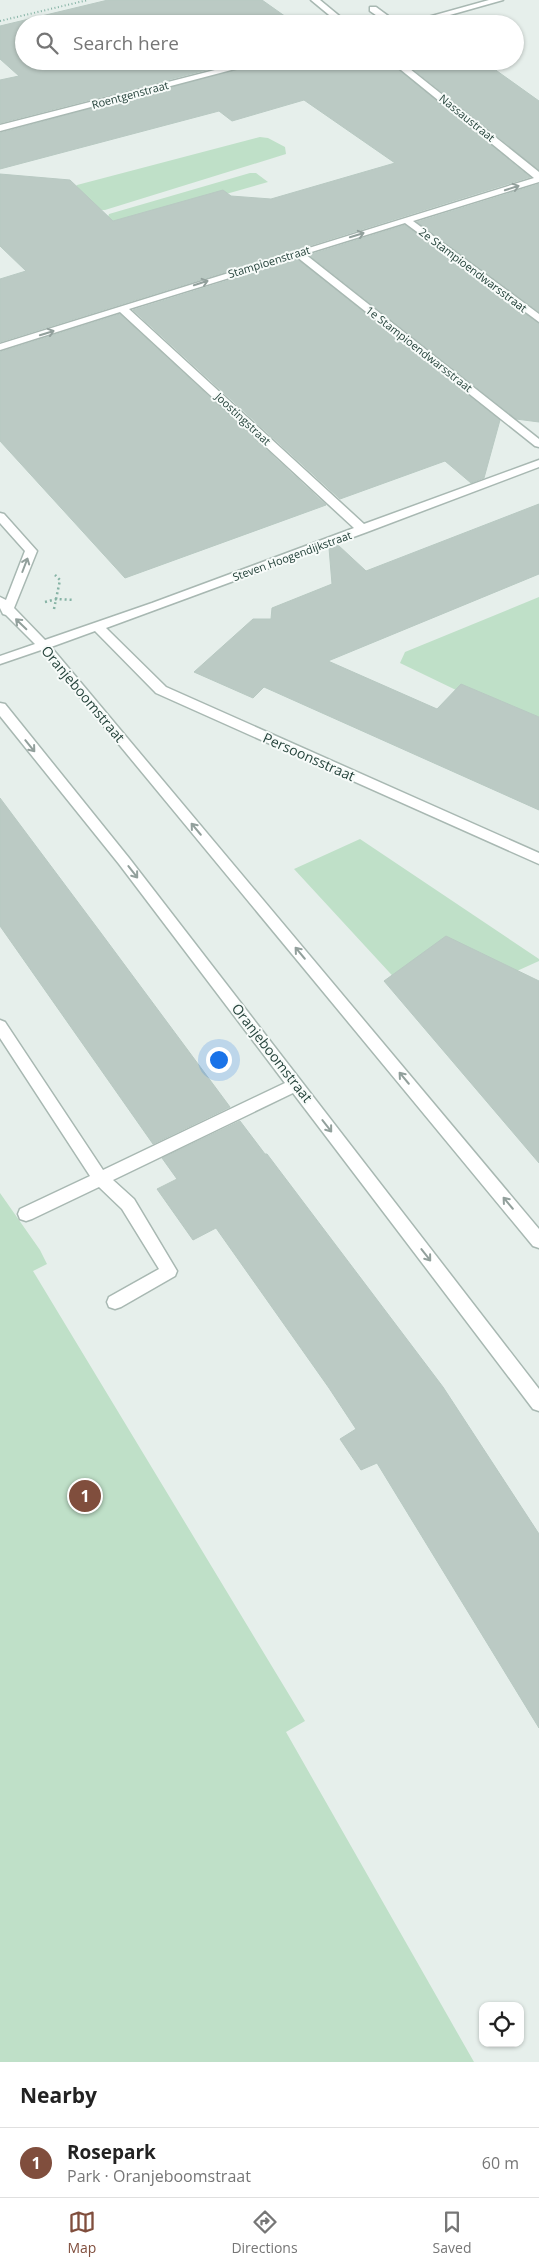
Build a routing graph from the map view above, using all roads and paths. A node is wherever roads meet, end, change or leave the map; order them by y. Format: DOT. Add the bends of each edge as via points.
graph roads {
  1 [pos="88,0"];
  2 [pos="315,0"];
  3 [pos="499,0"];
  4 [pos="373,9"];
  5 [pos="25,15"];
  6 [pos="334,15"];
  7 [pos="382,15"];
  8 [pos="442,15"];
  9 [pos="15,17"];
  10 [pos="0,21"];
  11 [pos="226,70"];
  12 [pos="406,70"];
  13 [pos="0,128"];
  14 [pos="539,178"];
  15 [pos="406,220"];
  16 [pos="298,253"];
  17 [pos="123,309"];
  18 [pos="539,319"];
  19 [pos="0,347"];
  20 [pos="539,444"];
  21 [pos="539,463"];
  22 [pos="0,516"];
  23 [pos="363,530"];
  24 [pos="4,606"];
  25 [pos="98,627"];
  26 [pos="43,646"];
  27 [pos="0,660"];
  28 [pos="0,707"];
  29 [pos="539,858"];
  30 [pos="0,1026"];
  31 [pos="296,1085"];
  32 [pos="100,1178"];
  33 [pos="26,1214"];
  34 [pos="539,1241"];
  35 [pos="116,1302"];
  36 [pos="539,1403"];
  1 -- 5 [label="path"];
  2 -- 6 [label="street"];
  3 -- 8 [label="street"];
  4 -- 7 [label="street"];
  9 -- 10 [label="path"];
  11 -- 13 [label="street, Roentgenstraat"];
  12 -- 14 [label="street, Nassaustraat"];
  15 -- 14 [label="street, Stampioenstraat, one-way"];
  16 -- 15 [label="street, Stampioenstraat, one-way"];
  15 -- 18 [label="street, 2e Stampioendwarsstraat"];
  17 -- 16 [label="street, Stampioenstraat, one-way"];
  16 -- 20 [label="street, 1e Stampioendwarsstraat"];
  19 -- 17 [label="street, Stampioenstraat, one-way"];
  17 -- 23 [label="street, Joostingstraat"];
  21 -- 23 [label="street, Steven Hoogendijkstraat"];
  24 -- 22 [label="street, Oranjeboomstraat, one-way" via="31,551"];
  23 -- 25 [label="street, Steven Hoogendijkstraat"];
  26 -- 24 [label="street, Oranjeboomstraat, one-way"];
  25 -- 26 [label="street, Steven Hoogendijkstraat"];
  25 -- 29 [label="street, Persoonsstraat" via="161,690"];
  26 -- 27 [label="street, Steven Hoogendijkstraat"];
  34 -- 26 [label="street, Oranjeboomstraat, one-way"];
  28 -- 31 [label="street, Oranjeboomstraat, one-way" via="124,861"];
  30 -- 32 [label="street"];
  31 -- 32 [label="street"];
  31 -- 36 [label="street, Oranjeboomstraat, one-way"];
  32 -- 33 [label="street"];
  32 -- 35 [label="street" via="128,1204 169,1270"];
}
